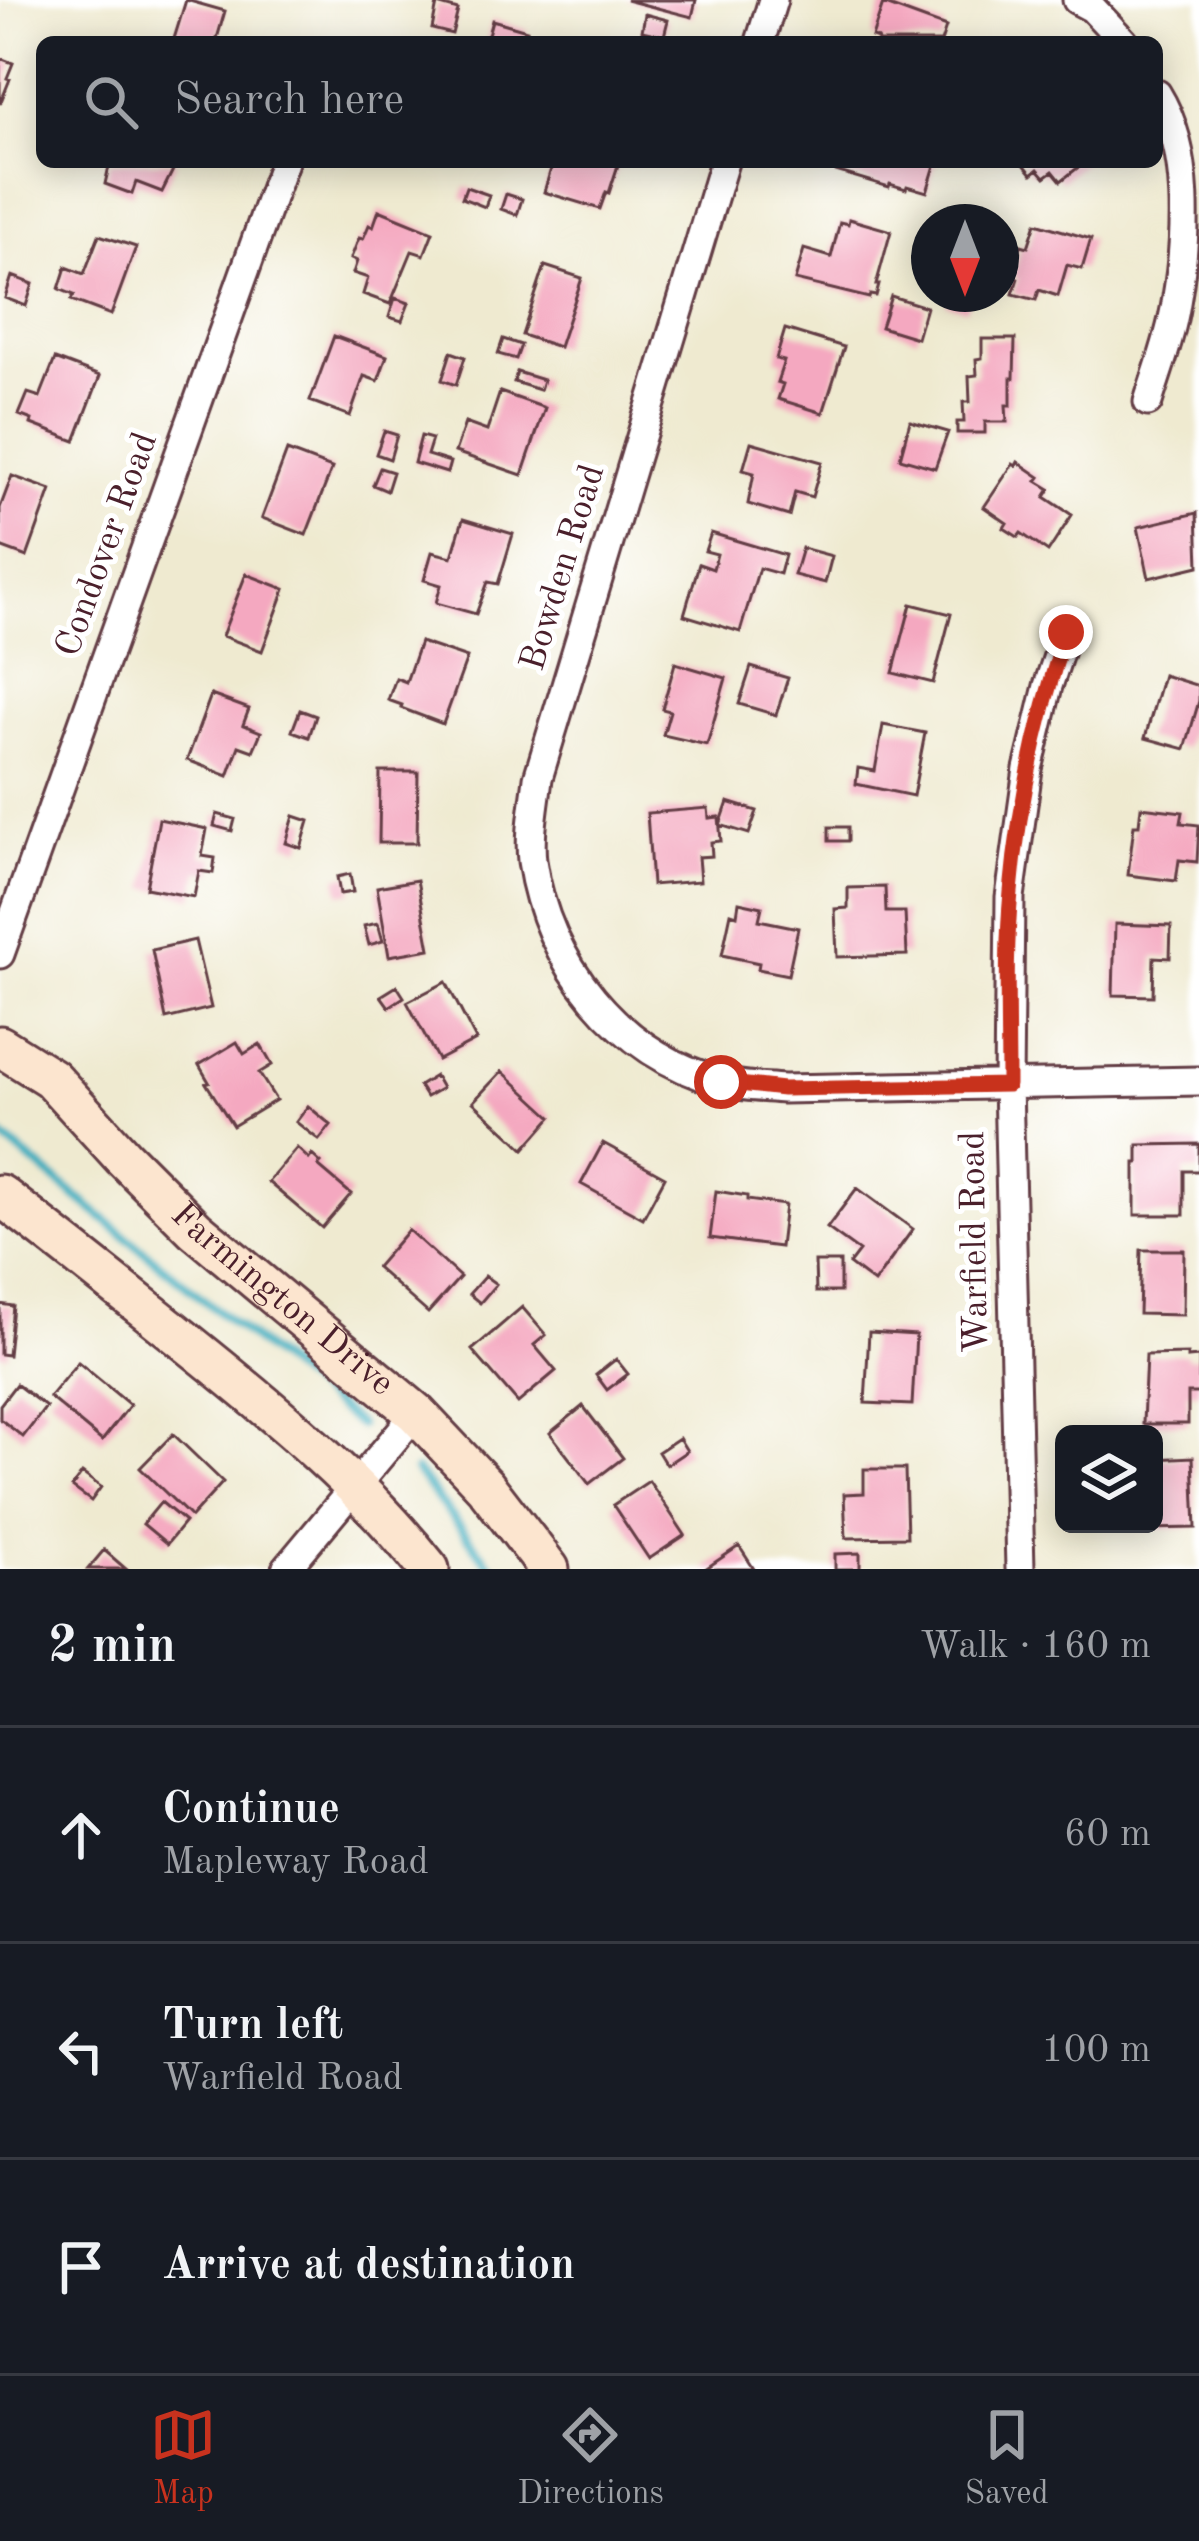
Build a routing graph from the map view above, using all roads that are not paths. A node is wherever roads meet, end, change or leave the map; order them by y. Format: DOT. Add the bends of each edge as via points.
graph roads {
  1 [pos="772,0"];
  2 [pos="1077,0"];
  3 [pos="762,36"];
  4 [pos="1118,36"];
  5 [pos="1163,103"];
  6 [pos="282,168"];
  7 [pos="722,168"];
  8 [pos="1148,402"];
  9 [pos="1066,632"];
  10 [pos="0,953"];
  11 [pos="0,1046"];
  12 [pos="1199,1081"];
  13 [pos="1008,1085"];
  14 [pos="0,1195"];
  15 [pos="416,1413"];
  16 [pos="356,1486"];
  17 [pos="286,1569"];
  18 [pos="429,1569"];
  19 [pos="549,1569"];
  20 [pos="1020,1569"];
  1 -- 3 [label="street"];
  2 -- 4 [label="street"];
  5 -- 8 [label="street" via="1185,209 1176,304"];
  6 -- 10 [label="street, Condover Road"];
  7 -- 13 [label="street, Bowden Road" via="538,778 531,843 539,896 559,947 613,1023 696,1074 783,1089"];
  9 -- 13 [label="street, Warfield Road" via="1028,769 1015,856"];
  11 -- 15 [label="street, Farmington Drive" via="51,1078 195,1229"];
  12 -- 13 [label="street, Bowden Road"];
  13 -- 20 [label="street, Warfield Road"];
  14 -- 16 [label="street"];
  15 -- 16 [label="street"];
  15 -- 19 [label="street, Farmington Drive"];
  16 -- 17 [label="street"];
  16 -- 18 [label="street"];
}
